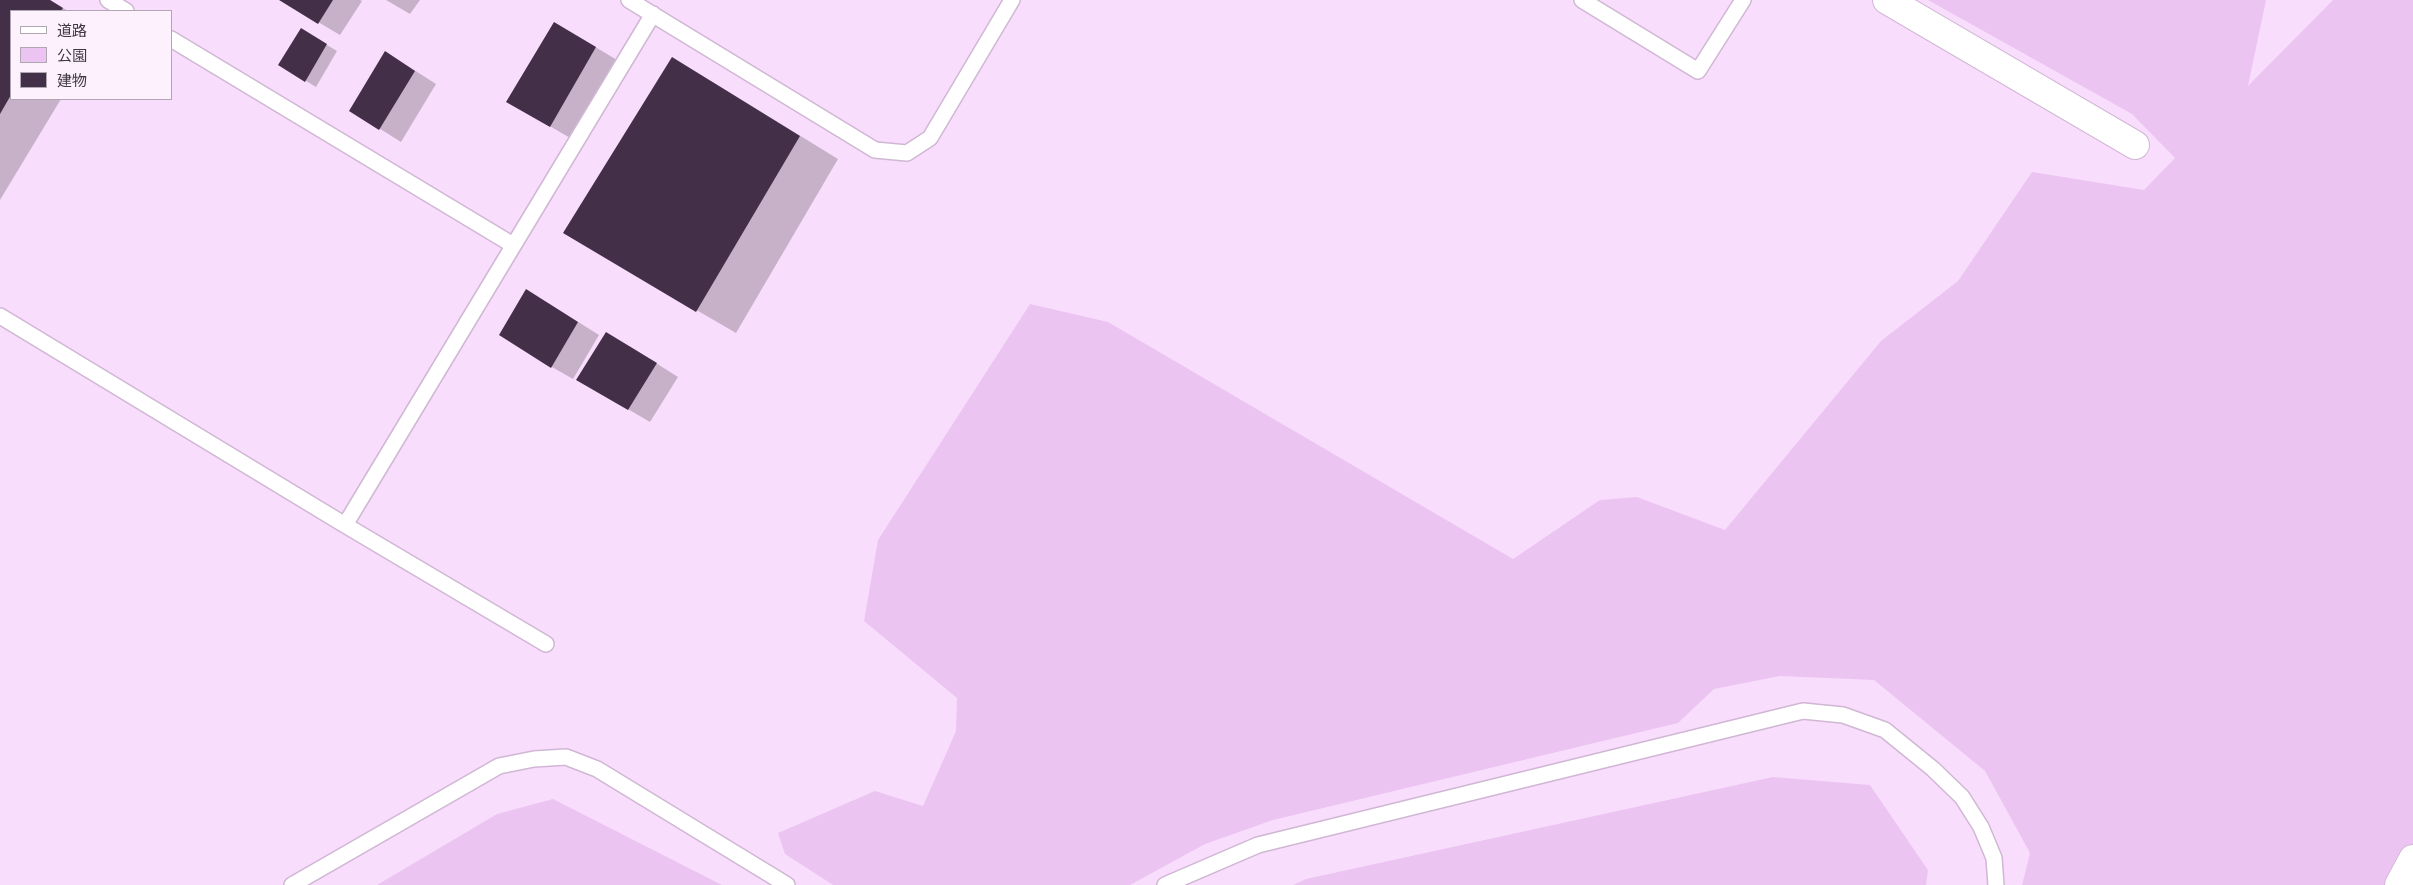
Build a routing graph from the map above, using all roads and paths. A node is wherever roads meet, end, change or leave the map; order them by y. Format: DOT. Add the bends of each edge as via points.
graph roads {
  1 [pos="108,0"];
  2 [pos="629,0"];
  3 [pos="1012,0"];
  4 [pos="1582,0"];
  5 [pos="1743,0"];
  6 [pos="1887,0"];
  7 [pos="124,10"];
  8 [pos="653,14"];
  9 [pos="172,39"];
  10 [pos="2135,145"];
  11 [pos="513,245"];
  12 [pos="0,316"];
  13 [pos="345,525"];
  14 [pos="546,644"];
  15 [pos="2413,859"];
  16 [pos="292,885"];
  17 [pos="787,885"];
  18 [pos="1165,885"];
  19 [pos="1996,885"];
  20 [pos="2399,885"];
  1 -- 7 [label="lane"];
  2 -- 8 [label="lane"];
  3 -- 8 [label="lane" via="930,138 907,153 875,150"];
  4 -- 5 [label="lane" via="1698,71"];
  6 -- 10 [label="street"];
  8 -- 11 [label="lane"];
  9 -- 11 [label="lane"];
  11 -- 13 [label="lane"];
  12 -- 13 [label="lane"];
  13 -- 14 [label="lane"];
  15 -- 20 [label="street"];
  16 -- 17 [label="lane" via="499,766 566,757 597,769"];
  18 -- 19 [label="lane" via="1258,845 1803,711 1843,715 1885,730 1933,768 1962,797 1981,827 1994,858"];
}
